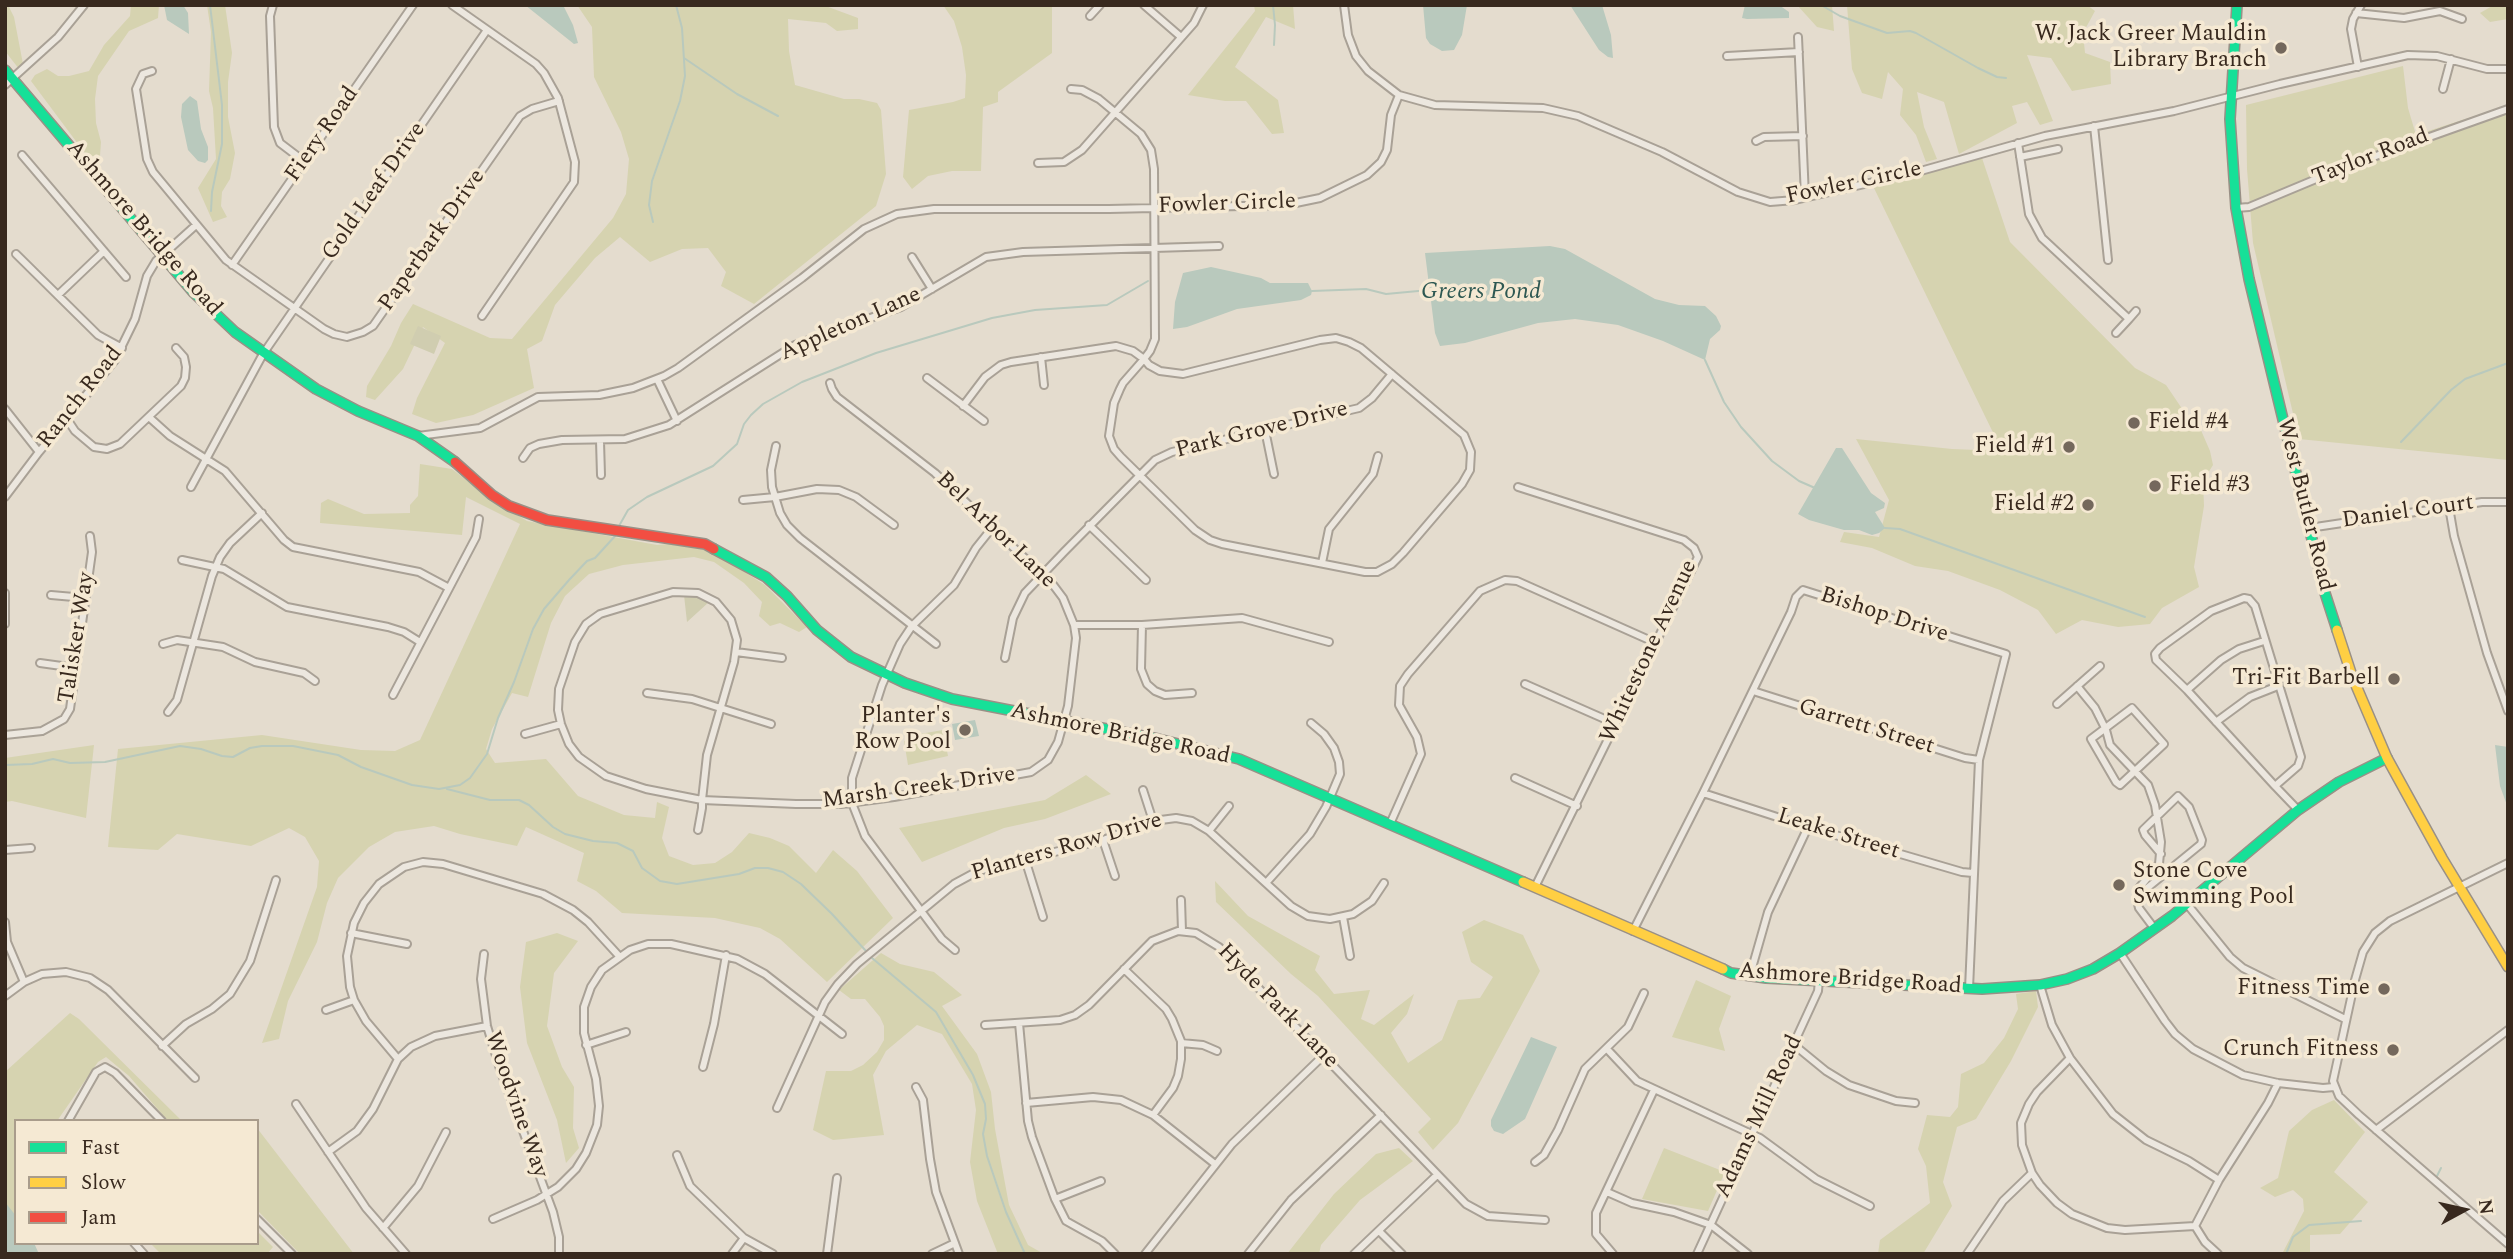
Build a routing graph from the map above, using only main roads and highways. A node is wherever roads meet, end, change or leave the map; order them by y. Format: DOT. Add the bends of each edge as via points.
graph roads {
  1 [pos="2237,5"];
  2 [pos="5,70"];
  3 [pos="9,82"];
  4 [pos="2387,758"];
  5 [pos="2504,953"];
  6 [pos="2508,967"];
  1 -- 4 [label="main road, West Butler Road" via="2232,169 2249,279 2342,648"];
  2 -- 3 [label="main road, Ashmore Bridge Road"];
  3 -- 4 [label="main road, Ashmore Bridge Road" via="208,307 263,354 340,402 418,436 492,495 525,513 580,526 692,541 718,550 774,583 839,649 886,675 952,699 1220,753 1258,766 1718,969 1766,978 1969,989 2040,985 2083,973 2120,953 2187,904 2298,810"];
  4 -- 5 [label="main road, West Butler Road" via="2459,886"];
  5 -- 6 [label="main road, West Butler Road"];
}
